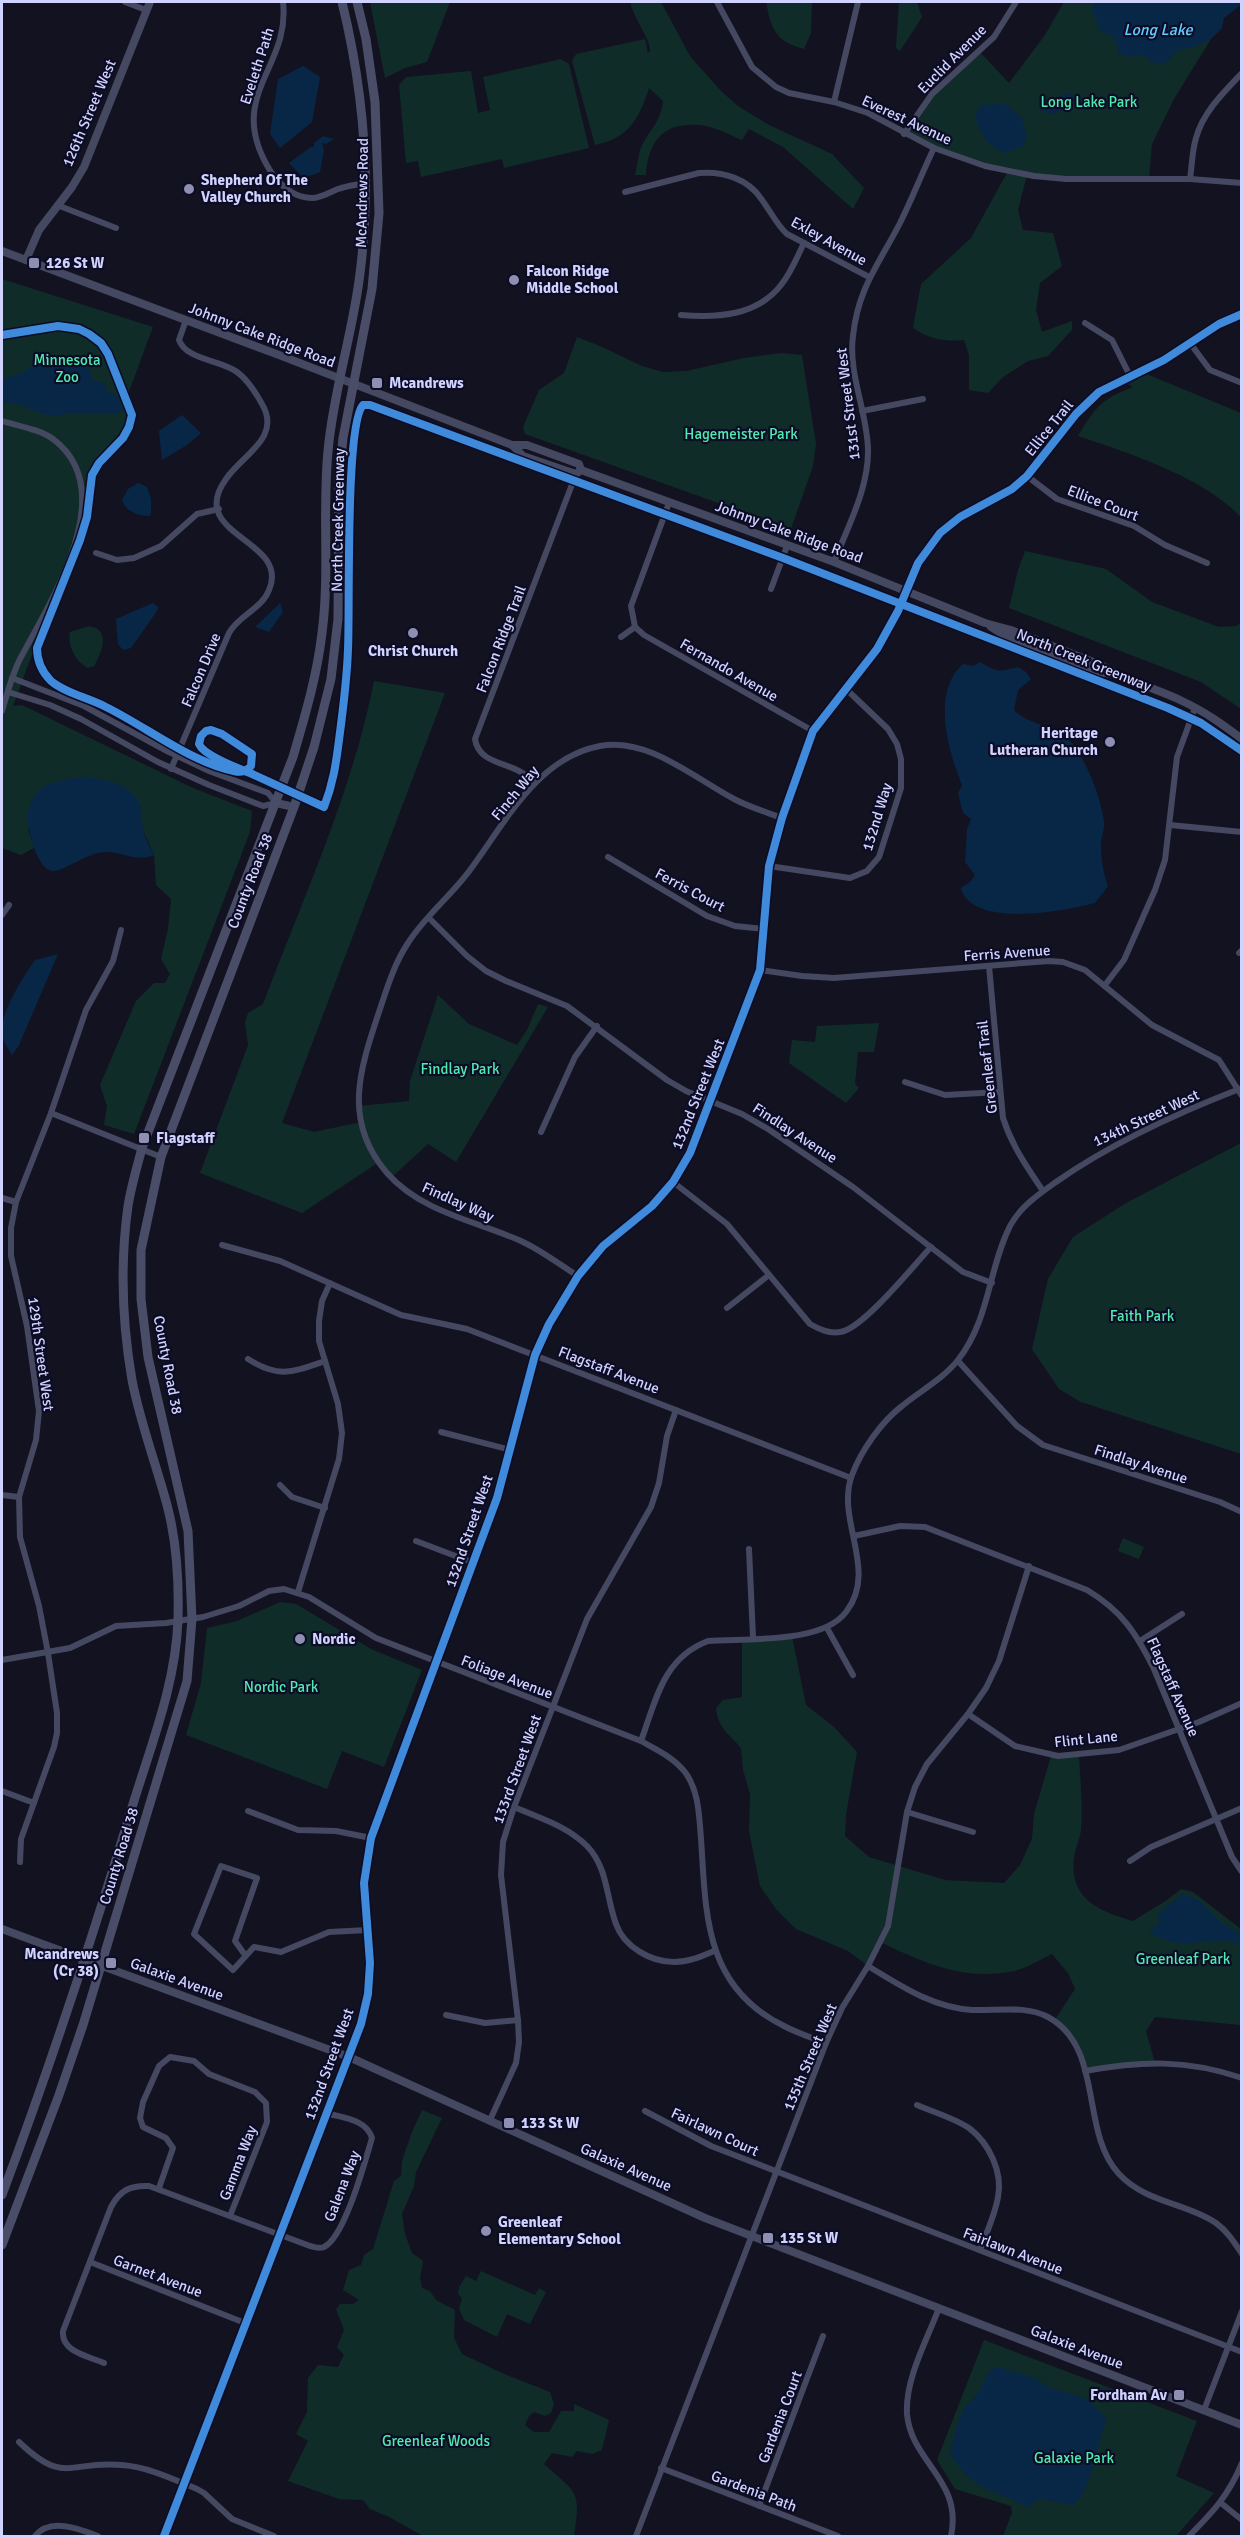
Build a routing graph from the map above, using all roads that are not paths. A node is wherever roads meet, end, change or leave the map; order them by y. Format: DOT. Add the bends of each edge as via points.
graph roads {
  1 [pos="125,2"];
  2 [pos="150,2"];
  3 [pos="283,2"];
  4 [pos="342,2"];
  5 [pos="357,2"];
  6 [pos="717,2"];
  7 [pos="858,2"];
  8 [pos="1016,2"];
  9 [pos="146,10"];
  10 [pos="1242,73"];
  11 [pos="834,102"];
  12 [pos="904,134"];
  13 [pos="933,148"];
  14 [pos="1190,179"];
  15 [pos="365,183"];
  16 [pos="1242,183"];
  17 [pos="625,192"];
  18 [pos="57,205"];
  19 [pos="116,228"];
  20 [pos="804,243"];
  21 [pos="2,251"];
  22 [pos="26,260"];
  23 [pos="869,277"];
  24 [pos="1242,314"];
  25 [pos="681,315"];
  26 [pos="186,320"];
  27 [pos="1085,324"];
  28 [pos="1190,344"];
  29 [pos="1130,376"];
  30 [pos="340,379"];
  31 [pos="1242,383"];
  32 [pos="352,384"];
  33 [pos="923,399"];
  34 [pos="862,411"];
  35 [pos="2,421"];
  36 [pos="579,472"];
  37 [pos="1027,476"];
  38 [pos="669,502"];
  39 [pos="219,509"];
  40 [pos="788,546"];
  41 [pos="96,553"];
  42 [pos="834,562"];
  43 [pos="1207,563"];
  44 [pos="771,589"];
  45 [pos="906,590"];
  46 [pos="985,623"];
  47 [pos="635,627"];
  48 [pos="621,637"];
  49 [pos="1111,673"];
  50 [pos="12,678"];
  51 [pos="845,688"];
  52 [pos="8,692"];
  53 [pos="1195,708"];
  54 [pos="2,711"];
  55 [pos="813,731"];
  56 [pos="1242,739"];
  57 [pos="177,756"];
  58 [pos="171,769"];
  59 [pos="535,782"];
  60 [pos="276,803"];
  61 [pos="294,807"];
  62 [pos="782,818"];
  63 [pos="1170,825"];
  64 [pos="1242,832"];
  65 [pos="608,857"];
  66 [pos="769,866"];
  67 [pos="9,905"];
  68 [pos="2,915"];
  69 [pos="429,918"];
  70 [pos="765,929"];
  71 [pos="121,930"];
  72 [pos="989,966"];
  73 [pos="760,970"];
  74 [pos="1105,985"];
  75 [pos="597,1026"];
  76 [pos="905,1082"];
  77 [pos="1241,1091"];
  78 [pos="1000,1092"];
  79 [pos="711,1101"];
  80 [pos="51,1113"];
  81 [pos="541,1132"];
  82 [pos="142,1148"];
  83 [pos="160,1157"];
  84 [pos="673,1182"];
  85 [pos="1043,1191"];
  86 [pos="2,1198"];
  87 [pos="16,1202"];
  88 [pos="222,1245"];
  89 [pos="931,1247"];
  90 [pos="769,1275"];
  91 [pos="578,1276"];
  92 [pos="330,1283"];
  93 [pos="992,1283"];
  94 [pos="727,1308"];
  95 [pos="535,1355"];
  96 [pos="248,1359"];
  97 [pos="325,1361"];
  98 [pos="958,1361"];
  99 [pos="676,1410"];
  100 [pos="441,1432"];
  101 [pos="511,1450"];
  102 [pos="851,1478"];
  103 [pos="280,1485"];
  104 [pos="2,1495"];
  105 [pos="19,1497"];
  106 [pos="325,1508"];
  107 [pos="1242,1512"];
  108 [pos="854,1536"];
  109 [pos="416,1541"];
  110 [pos="749,1549"];
  111 [pos="474,1563"];
  112 [pos="1029,1566"];
  113 [pos="298,1592"];
  114 [pos="1182,1614"];
  115 [pos="192,1619"];
  116 [pos="178,1621"];
  117 [pos="827,1628"];
  118 [pos="753,1637"];
  119 [pos="1140,1641"];
  120 [pos="48,1653"];
  121 [pos="2,1660"];
  122 [pos="435,1663"];
  123 [pos="853,1675"];
  124 [pos="1242,1703"];
  125 [pos="552,1707"];
  126 [pos="968,1714"];
  127 [pos="1179,1729"];
  128 [pos="641,1741"];
  129 [pos="2,1791"];
  130 [pos="34,1803"];
  131 [pos="514,1808"];
  132 [pos="1242,1808"];
  133 [pos="248,1811"];
  134 [pos="907,1812"];
  135 [pos="1217,1819"];
  136 [pos="973,1832"];
  137 [pos="370,1838"];
  138 [pos="1130,1861"];
  139 [pos="20,1862"];
  140 [pos="1242,1872"];
  141 [pos="2,1929"];
  142 [pos="368,1930"];
  143 [pos="714,1952"];
  144 [pos="245,1954"];
  145 [pos="85,1959"];
  146 [pos="101,1965"];
  147 [pos="868,1966"];
  148 [pos="446,2015"];
  149 [pos="518,2020"];
  150 [pos="826,2043"];
  151 [pos="349,2057"];
  152 [pos="1085,2071"];
  153 [pos="1242,2078"];
  154 [pos="917,2105"];
  155 [pos="645,2111"];
  156 [pos="326,2113"];
  157 [pos="490,2120"];
  158 [pos="777,2172"];
  159 [pos="159,2188"];
  160 [pos="2,2195"];
  161 [pos="230,2216"];
  162 [pos="279,2234"];
  163 [pos="752,2236"];
  164 [pos="2,2245"];
  165 [pos="980,2250"];
  166 [pos="1242,2254"];
  167 [pos="90,2262"];
  168 [pos="939,2308"];
  169 [pos="1242,2311"];
  170 [pos="245,2323"];
  171 [pos="823,2336"];
  172 [pos="1229,2347"];
  173 [pos="1242,2352"];
  174 [pos="104,2363"];
  175 [pos="1204,2410"];
  176 [pos="1242,2425"];
  177 [pos="19,2442"];
  178 [pos="1242,2463"];
  179 [pos="662,2468"];
  180 [pos="184,2484"];
  181 [pos="1221,2503"];
  182 [pos="759,2506"];
  183 [pos="1242,2520"];
  184 [pos="35,2536"];
  185 [pos="98,2536"];
  186 [pos="164,2536"];
  187 [pos="274,2536"];
  188 [pos="636,2536"];
  189 [pos="838,2536"];
  190 [pos="951,2536"];
  191 [pos="1189,2536"];
  1 -- 9 [label="street"];
  2 -- 9 [label="street, 126th Street West"];
  3 -- 15 [label="street, Eveleth Path" via="280,36 257,96 253,124 256,145 278,182 302,196 314,198"];
  4 -- 15 [label="main road, McAndrews Road" via="357,74"];
  5 -- 32 [label="main road, McAndrews Road" via="375,102 380,205 372,289"];
  6 -- 11 [label="street, Everest Avenue" via="752,67 767,81 789,93"];
  7 -- 11 [label="street"];
  8 -- 12 [label="street, Euclid Avenue" via="994,37 932,94"];
  9 -- 18 [label="street, 126th Street West" via="84,167"];
  10 -- 14 [label="street" via="1204,118 1196,137"];
  11 -- 12 [label="street, Everest Avenue" via="868,113"];
  12 -- 13 [label="street, Everest Avenue"];
  13 -- 14 [label="street, Everest Avenue" via="985,166 1034,176"];
  13 -- 23 [label="street, 131st Street West" via="899,224"];
  14 -- 16 [label="street, Everest Avenue"];
  15 -- 30 [label="main road, McAndrews Road" via="359,283"];
  17 -- 20 [label="street, Exley Avenue" via="699,173 735,177 761,197 780,228"];
  18 -- 19 [label="street"];
  18 -- 22 [label="street, 126th Street West" via="39,230"];
  20 -- 23 [label="street, Exley Avenue"];
  20 -- 25 [label="street" via="783,282 762,302 724,316"];
  21 -- 22 [label="street, Johnny Cake Ridge Road"];
  22 -- 26 [label="street, Johnny Cake Ridge Road"];
  23 -- 34 [label="street, 131st Street West" via="857,307 852,338"];
  24 -- 28 [label="street, Ellice Trail"];
  26 -- 30 [label="street, Johnny Cake Ridge Road"];
  26 -- 39 [label="street" via="179,340 184,349 238,373 266,413 262,440 227,476 219,494"];
  27 -- 29 [label="street" via="1112,340"];
  28 -- 29 [label="street, Ellice Trail"];
  28 -- 31 [label="street" via="1210,370"];
  29 -- 37 [label="street, Ellice Trail" via="1094,396"];
  30 -- 32 [label="street, Johnny Cake Ridge Road"];
  30 -- 60 [label="main road" via="328,451 322,633 309,703"];
  32 -- 36 [label="street, Johnny Cake Ridge Road" via="512,445 524,456"];
  32 -- 61 [label="main road, County Road 38" via="339,477 338,619 331,679"];
  33 -- 34 [label="street"];
  34 -- 42 [label="street, 131st Street West" via="868,447 867,474"];
  35 -- 50 [label="street" via="43,434 63,449 77,472 84,500 74,543 57,588"];
  36 -- 38 [label="street, Johnny Cake Ridge Road"];
  36 -- 59 [label="street, Falcon Ridge Trail" via="475,739 482,755"];
  37 -- 43 [label="street, Ellice Court" via="1068,504 1134,526"];
  37 -- 45 [label="street, Ellice Trail" via="1012,489 949,525 926,551"];
  38 -- 40 [label="street, Johnny Cake Ridge Road"];
  38 -- 47 [label="street" via="631,606"];
  39 -- 41 [label="street" via="197,514 161,546 128,560"];
  39 -- 57 [label="street, Falcon Drive" via="230,531 267,559 271,585 263,601 229,633"];
  40 -- 42 [label="street, Johnny Cake Ridge Road"];
  40 -- 44 [label="street"];
  42 -- 45 [label="street, Johnny Cake Ridge Road"];
  45 -- 46 [label="street, Johnny Cake Ridge Road"];
  45 -- 51 [label="street, 132nd Street West" via="878,649"];
  46 -- 49 [label="street, Johnny Cake Ridge Road" via="1101,665"];
  46 -- 49 [label="street, Johnny Cake Ridge Road" via="1046,652 1097,672"];
  47 -- 48 [label="street"];
  47 -- 55 [label="street, Fernando Avenue"];
  49 -- 53 [label="street, Johnny Cake Ridge Road"];
  50 -- 52 [label="street"];
  50 -- 57 [label="street" via="84,706"];
  51 -- 55 [label="street, 132nd Street West"];
  51 -- 66 [label="street, 132nd Way" via="888,729 901,759 901,788 879,857 867,872 850,878"];
  52 -- 54 [label="street"];
  52 -- 58 [label="street" via="81,719"];
  53 -- 56 [label="street, Johnny Cake Ridge Road"];
  53 -- 63 [label="street" via="1177,757"];
  55 -- 62 [label="street, 132nd Street West"];
  57 -- 58 [label="street, Falcon Drive"];
  57 -- 60 [label="street" via="268,793"];
  58 -- 60 [label="street" via="263,806"];
  59 -- 62 [label="street, Finch Way" via="577,751 603,745 629,746 655,754 736,801"];
  59 -- 69 [label="street, Finch Way" via="460,884"];
  60 -- 61 [label="street"];
  60 -- 82 [label="main road"];
  61 -- 83 [label="main road, County Road 38"];
  62 -- 66 [label="street, 132nd Street West"];
  63 -- 64 [label="street"];
  63 -- 74 [label="street" via="1155,890 1124,960"];
  65 -- 70 [label="street, Ferris Court" via="707,916 735,926"];
  66 -- 70 [label="street, 132nd Street West"];
  67 -- 68 [label="street"];
  69 -- 75 [label="street, Findlay Avenue" via="486,971 567,1006"];
  69 -- 91 [label="street, Findlay Way" via="394,966 362,1061 358,1102 368,1141 387,1173 414,1197 524,1242"];
  70 -- 73 [label="street, 132nd Street West"];
  71 -- 80 [label="street, 129th Street West" via="113,961 86,1010"];
  72 -- 73 [label="street, Ferris Avenue" via="834,978"];
  72 -- 74 [label="street, Ferris Avenue" via="1063,962 1085,970"];
  72 -- 78 [label="street, Greenleaf Trail"];
  73 -- 79 [label="street, 132nd Street West"];
  74 -- 77 [label="street, Ferris Avenue" via="1152,1025 1219,1060"];
  75 -- 79 [label="street, Findlay Avenue" via="667,1080"];
  75 -- 81 [label="street" via="575,1057"];
  76 -- 78 [label="street" via="945,1095"];
  77 -- 85 [label="street, 134th Street West" via="1114,1144"];
  78 -- 85 [label="street, Greenleaf Trail" via="1010,1140"];
  79 -- 84 [label="street, 132nd Street West" via="690,1153"];
  79 -- 89 [label="street, Findlay Avenue" via="768,1129"];
  80 -- 82 [label="street"];
  80 -- 87 [label="street, 129th Street West"];
  82 -- 83 [label="street"];
  82 -- 116 [label="main road" via="128,1204 122,1261 123,1318 132,1382 168,1508 177,1562"];
  83 -- 115 [label="main road, County Road 38" via="141,1250 141,1299 148,1357 188,1531"];
  84 -- 90 [label="street" via="727,1224"];
  84 -- 91 [label="street, 132nd Street West" via="652,1206 603,1246"];
  85 -- 93 [label="street, 134th Street West" via="1011,1224"];
  86 -- 87 [label="street"];
  87 -- 105 [label="street, 129th Street West" via="11,1256 27,1326 39,1411 36,1440"];
  88 -- 92 [label="street, Flagstaff Avenue" via="280,1261"];
  89 -- 90 [label="street" via="860,1322 840,1332 824,1331 810,1324"];
  89 -- 93 [label="street, Findlay Avenue" via="963,1272"];
  90 -- 94 [label="street"];
  91 -- 95 [label="street, 132nd Street West"];
  92 -- 95 [label="street, Flagstaff Avenue" via="401,1315 467,1329"];
  92 -- 97 [label="street" via="319,1321"];
  93 -- 98 [label="street, 134th Street West" via="978,1329"];
  95 -- 99 [label="street, Flagstaff Avenue"];
  95 -- 101 [label="street, 132nd Street West"];
  96 -- 97 [label="street" via="264,1370 289,1372"];
  97 -- 106 [label="street" via="339,1404 342,1433"];
  98 -- 102 [label="street, 134th Street West" via="887,1420 858,1460"];
  98 -- 107 [label="street, Findlay Avenue" via="1017,1426 1043,1445"];
  99 -- 102 [label="street, Flagstaff Avenue"];
  99 -- 125 [label="street, 133rd Street West" via="651,1507 587,1618"];
  100 -- 101 [label="street"];
  101 -- 111 [label="street, 132nd Street West"];
  102 -- 108 [label="street, 134th Street West" via="847,1504"];
  103 -- 106 [label="street" via="292,1497"];
  104 -- 105 [label="street"];
  105 -- 120 [label="street, 129th Street West" via="20,1537"];
  106 -- 113 [label="street"];
  108 -- 112 [label="street, Flagstaff Avenue" via="900,1526 925,1527"];
  108 -- 117 [label="street, 134th Street West" via="860,1568 858,1589 846,1612"];
  109 -- 111 [label="street"];
  110 -- 118 [label="street"];
  111 -- 122 [label="street, 132nd Street West"];
  112 -- 119 [label="street, Flagstaff Avenue" via="1107,1602 1121,1613"];
  112 -- 126 [label="street, 135th Street West" via="999,1660"];
  113 -- 115 [label="street, Foliage Avenue" via="269,1591 239,1606"];
  113 -- 122 [label="street, Foliage Avenue" via="376,1638"];
  114 -- 119 [label="street"];
  115 -- 116 [label="street, Foliage Avenue"];
  115 -- 146 [label="main road, County Road 38" via="187,1681"];
  116 -- 120 [label="street, Foliage Avenue" via="116,1626 70,1648"];
  116 -- 145 [label="main road" via="175,1658 163,1707"];
  117 -- 118 [label="street, 134th Street West" via="805,1635"];
  117 -- 123 [label="street"];
  118 -- 128 [label="street, 134th Street West" via="708,1641 681,1656 666,1676"];
  119 -- 127 [label="street, Flagstaff Avenue"];
  120 -- 121 [label="street, Foliage Avenue"];
  120 -- 130 [label="street, 129th Street West" via="57,1732"];
  122 -- 125 [label="street, Foliage Avenue"];
  122 -- 137 [label="street, 132nd Street West"];
  124 -- 127 [label="street, Flint Lane"];
  125 -- 128 [label="street, Foliage Avenue"];
  125 -- 131 [label="street, 133rd Street West"];
  126 -- 127 [label="street, Flint Lane" via="1015,1746 1051,1756 1119,1750"];
  126 -- 134 [label="street, 135th Street West" via="927,1764"];
  127 -- 135 [label="street, Flagstaff Avenue"];
  128 -- 143 [label="street, Foliage Avenue" via="674,1760 695,1791 706,1917"];
  129 -- 130 [label="street"];
  130 -- 139 [label="street, 129th Street West" via="21,1839"];
  131 -- 143 [label="street" via="562,1826 587,1846 604,1875 616,1925 637,1950 655,1959 674,1962"];
  131 -- 149 [label="street, 133rd Street West" via="503,1842 501,1875"];
  132 -- 135 [label="street"];
  133 -- 137 [label="street" via="298,1830 336,1831"];
  134 -- 136 [label="street"];
  134 -- 147 [label="street, 135th Street West" via="888,1926"];
  135 -- 138 [label="street" via="1151,1847"];
  135 -- 140 [label="street, Flagstaff Avenue"];
  137 -- 142 [label="street, 132nd Street West" via="364,1883"];
  141 -- 145 [label="street, Galaxie Avenue"];
  142 -- 144 [label="street" via="329,1932 281,1952 254,1947"];
  142 -- 151 [label="street, 132nd Street West" via="368,1994"];
  143 -- 150 [label="street, Foliage Avenue" via="731,1982 756,2008 783,2026"];
  144 -- 144 [label="street" via="233,1970 194,1934 221,1866 257,1878 235,1941"];
  145 -- 146 [label="street, Galaxie Avenue"];
  145 -- 160 [label="main road"];
  146 -- 151 [label="street, Galaxie Avenue"];
  146 -- 164 [label="main road, County Road 38" via="59,2095"];
  147 -- 150 [label="street, 135th Street West"];
  147 -- 152 [label="street" via="941,2005 971,2010 1023,2010 1046,2016 1073,2038"];
  148 -- 149 [label="street" via="485,2023"];
  149 -- 157 [label="street, 133rd Street West" via="516,2063"];
  150 -- 158 [label="street, 135th Street West"];
  151 -- 156 [label="street, 132nd Street West"];
  151 -- 157 [label="street, Galaxie Avenue"];
  152 -- 153 [label="street" via="1131,2063 1180,2063"];
  152 -- 166 [label="street" via="1101,2143 1117,2172 1142,2192 1214,2222 1231,2236"];
  154 -- 165 [label="street" via="967,2127 993,2157 998,2197"];
  155 -- 158 [label="street, Fairlawn Court" via="711,2146"];
  156 -- 162 [label="street, 132nd Street West"];
  156 -- 162 [label="street, Galena Way" via="363,2124 372,2138 349,2208 324,2247"];
  157 -- 163 [label="street, Galaxie Avenue"];
  158 -- 163 [label="street, 135th Street West"];
  158 -- 165 [label="street, Fairlawn Avenue"];
  159 -- 161 [label="street, Garnet Avenue"];
  159 -- 161 [label="street, Gamma Way" via="173,2148 166,2138 143,2127 140,2112 159,2066 165,2059 175,2057 194,2061 209,2074 255,2092 266,2103 267,2122"];
  159 -- 167 [label="street, Garnet Avenue" via="137,2185 118,2195"];
  161 -- 162 [label="street, Garnet Avenue"];
  162 -- 170 [label="street, 132nd Street West"];
  163 -- 168 [label="street, Galaxie Avenue"];
  163 -- 179 [label="street, 135th Street West"];
  165 -- 172 [label="street, Fairlawn Avenue"];
  167 -- 170 [label="street, Garnet Avenue"];
  167 -- 174 [label="street" via="62,2338 69,2349"];
  168 -- 175 [label="street, Galaxie Avenue"];
  168 -- 190 [label="street" via="910,2384 907,2412 916,2445 948,2493"];
  169 -- 172 [label="street"];
  170 -- 180 [label="street, 132nd Street West"];
  171 -- 182 [label="street, Gardenia Court"];
  172 -- 173 [label="street, Fairlawn Avenue"];
  172 -- 175 [label="street"];
  175 -- 176 [label="street, Galaxie Avenue"];
  177 -- 180 [label="street" via="38,2460 54,2468 124,2465"];
  178 -- 181 [label="street"];
  179 -- 182 [label="street, Gardenia Path"];
  179 -- 188 [label="street, 135th Street West"];
  180 -- 186 [label="street, 132nd Street West"];
  180 -- 187 [label="street" via="204,2493 232,2519"];
  181 -- 183 [label="street"];
  181 -- 191 [label="street"];
  182 -- 189 [label="street, Gardenia Path"];
  184 -- 185 [label="street" via="56,2526"];
}
